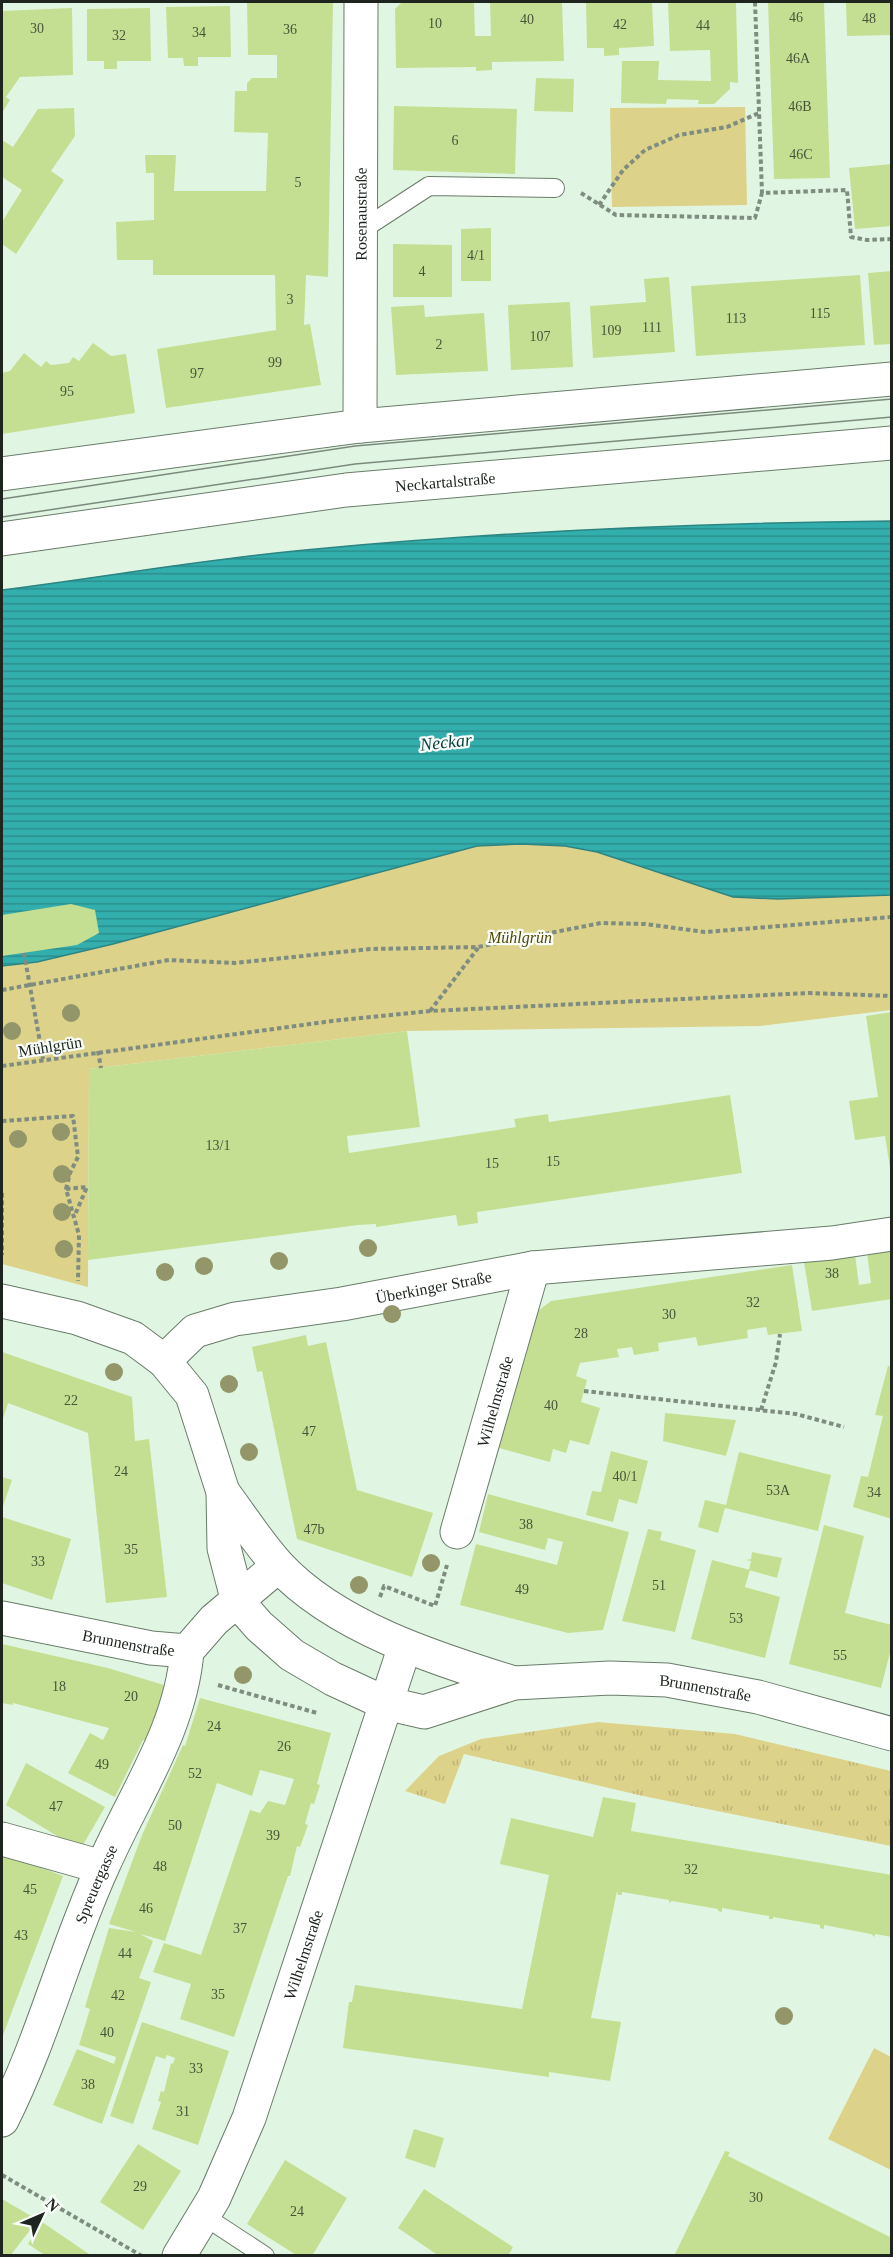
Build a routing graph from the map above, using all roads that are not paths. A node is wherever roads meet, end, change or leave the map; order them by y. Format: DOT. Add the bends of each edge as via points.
graph roads {
  1 [pos="361,2"];
  2 [pos="555,188"];
  3 [pos="360,231"];
  4 [pos="891,379"];
  5 [pos="360,426"];
  6 [pos="891,443"];
  7 [pos="2,474"];
  8 [pos="2,538"];
  9 [pos="891,1234"];
  10 [pos="532,1268"];
  11 [pos="2,1301"];
  12 [pos="164,1361"];
  13 [pos="223,1492"];
  14 [pos="457,1532"];
  15 [pos="278,1566"];
  16 [pos="238,1602"];
  17 [pos="2,1618"];
  18 [pos="405,1646"];
  19 [pos="186,1663"];
  20 [pos="514,1683"];
  21 [pos="384,1703"];
  22 [pos="891,1734"];
  23 [pos="2,1839"];
  24 [pos="102,1867"];
  25 [pos="2,2120"];
  26 [pos="204,2216"];
  27 [pos="179,2256"];
  28 [pos="265,2256"];
  1 -- 3 [label="main road, Rosenaustraße"];
  2 -- 3 [label="lane" via="429,186"];
  3 -- 5 [label="main road, Rosenaustraße"];
  4 -- 5 [label="main road"];
  5 -- 7 [label="main road"];
  6 -- 8 [label="main road, Neckartalstraße" via="346,490"];
  9 -- 10 [label="main road, Überkinger Straße" via="821,1244"];
  10 -- 12 [label="main road, Überkinger Straße" via="342,1304 235,1319 195,1331"];
  10 -- 14 [label="main road, Wilhelmstraße"];
  11 -- 12 [label="main road" via="77,1318 133,1338"];
  12 -- 13 [label="main road, Brunnenstraße" via="192,1395"];
  13 -- 15 [label="main road, Brunnenstraße"];
  13 -- 16 [label="main road, Brunnenstraße" via="224,1548"];
  15 -- 16 [label="main road, Brunnenstraße"];
  15 -- 18 [label="main road, Brunnenstraße" via="317,1598"];
  16 -- 19 [label="main road, Brunnenstraße" via="214,1620"];
  16 -- 21 [label="main road, Brunnenstraße" via="292,1655"];
  17 -- 19 [label="main road, Brunnenstraße" via="151,1648"];
  18 -- 20 [label="main road, Brunnenstraße"];
  18 -- 21 [label="main road, Wilhelmstraße"];
  19 -- 24 [label="main road, Spreuergasse" via="171,1725"];
  20 -- 21 [label="main road, Brunnenstraße" via="424,1712"];
  20 -- 22 [label="main road, Brunnenstraße" via="610,1678 668,1680 758,1697"];
  21 -- 26 [label="main road, Wilhelmstraße" via="269,2062 249,2118"];
  23 -- 24 [label="main road"];
  24 -- 25 [label="main road, Spreuergasse"];
  26 -- 27 [label="main road, Wilhelmstraße"];
  26 -- 28 [label="lane"];
}
